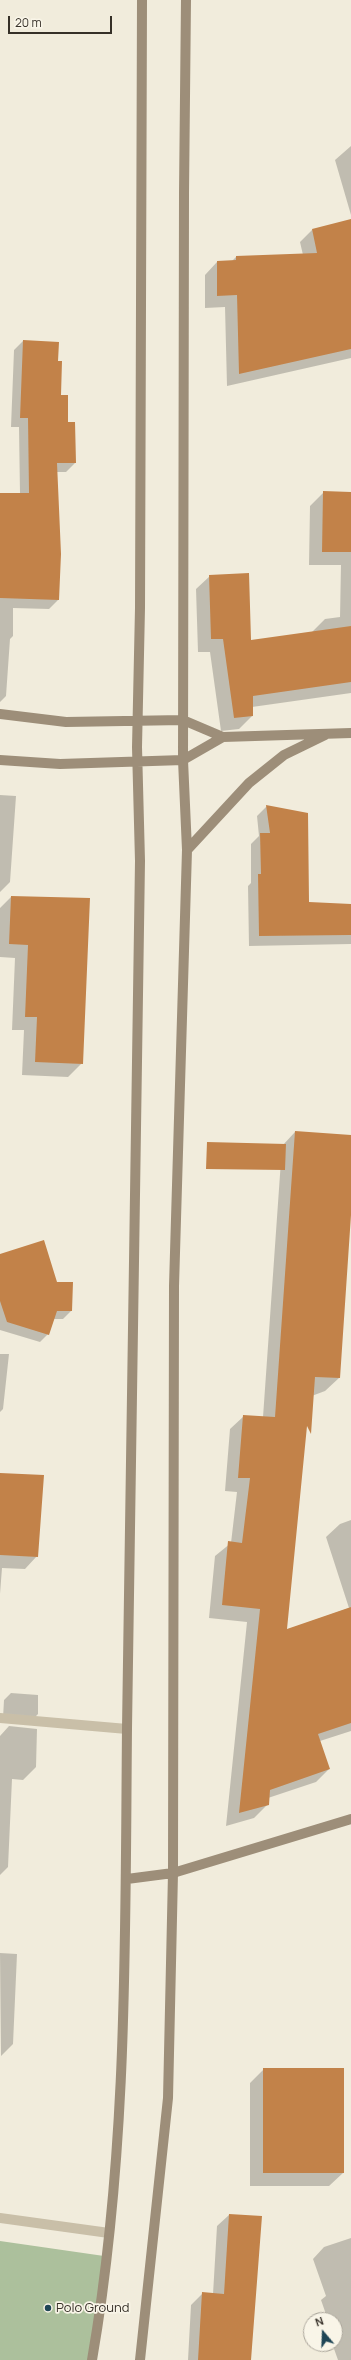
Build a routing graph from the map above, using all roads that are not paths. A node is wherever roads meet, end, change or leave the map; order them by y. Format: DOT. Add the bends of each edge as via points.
graph roads {
  1 [pos="142,0"];
  2 [pos="186,0"];
  3 [pos="0,714"];
  4 [pos="137,720"];
  5 [pos="183,720"];
  6 [pos="329,733"];
  7 [pos="351,733"];
  8 [pos="223,737"];
  9 [pos="0,760"];
  10 [pos="183,760"];
  11 [pos="137,762"];
  12 [pos="187,850"];
  13 [pos="0,1718"];
  14 [pos="127,1729"];
  15 [pos="351,1819"];
  16 [pos="173,1873"];
  17 [pos="127,1879"];
  18 [pos="0,2218"];
  19 [pos="109,2234"];
  20 [pos="92,2360"];
  21 [pos="140,2360"];
  1 -- 4 [label="main road" via="140,608"];
  2 -- 5 [label="main road"];
  3 -- 4 [label="main road" via="66,722"];
  4 -- 5 [label="main road"];
  4 -- 11 [label="main road"];
  5 -- 8 [label="main road"];
  5 -- 10 [label="main road"];
  6 -- 7 [label="main road"];
  6 -- 8 [label="main road"];
  6 -- 12 [label="main road" via="284,755 249,782"];
  8 -- 10 [label="main road"];
  9 -- 11 [label="main road" via="60,764"];
  10 -- 11 [label="main road"];
  10 -- 12 [label="main road"];
  11 -- 14 [label="main road" via="140,885"];
  12 -- 16 [label="main road" via="174,1286"];
  13 -- 14 [label="street"];
  14 -- 17 [label="main road"];
  15 -- 16 [label="main road"];
  16 -- 17 [label="main road"];
  16 -- 21 [label="main road" via="168,2098"];
  17 -- 19 [label="main road" via="124,2033"];
  18 -- 19 [label="street"];
  19 -- 20 [label="main road" via="103,2296"];
}
